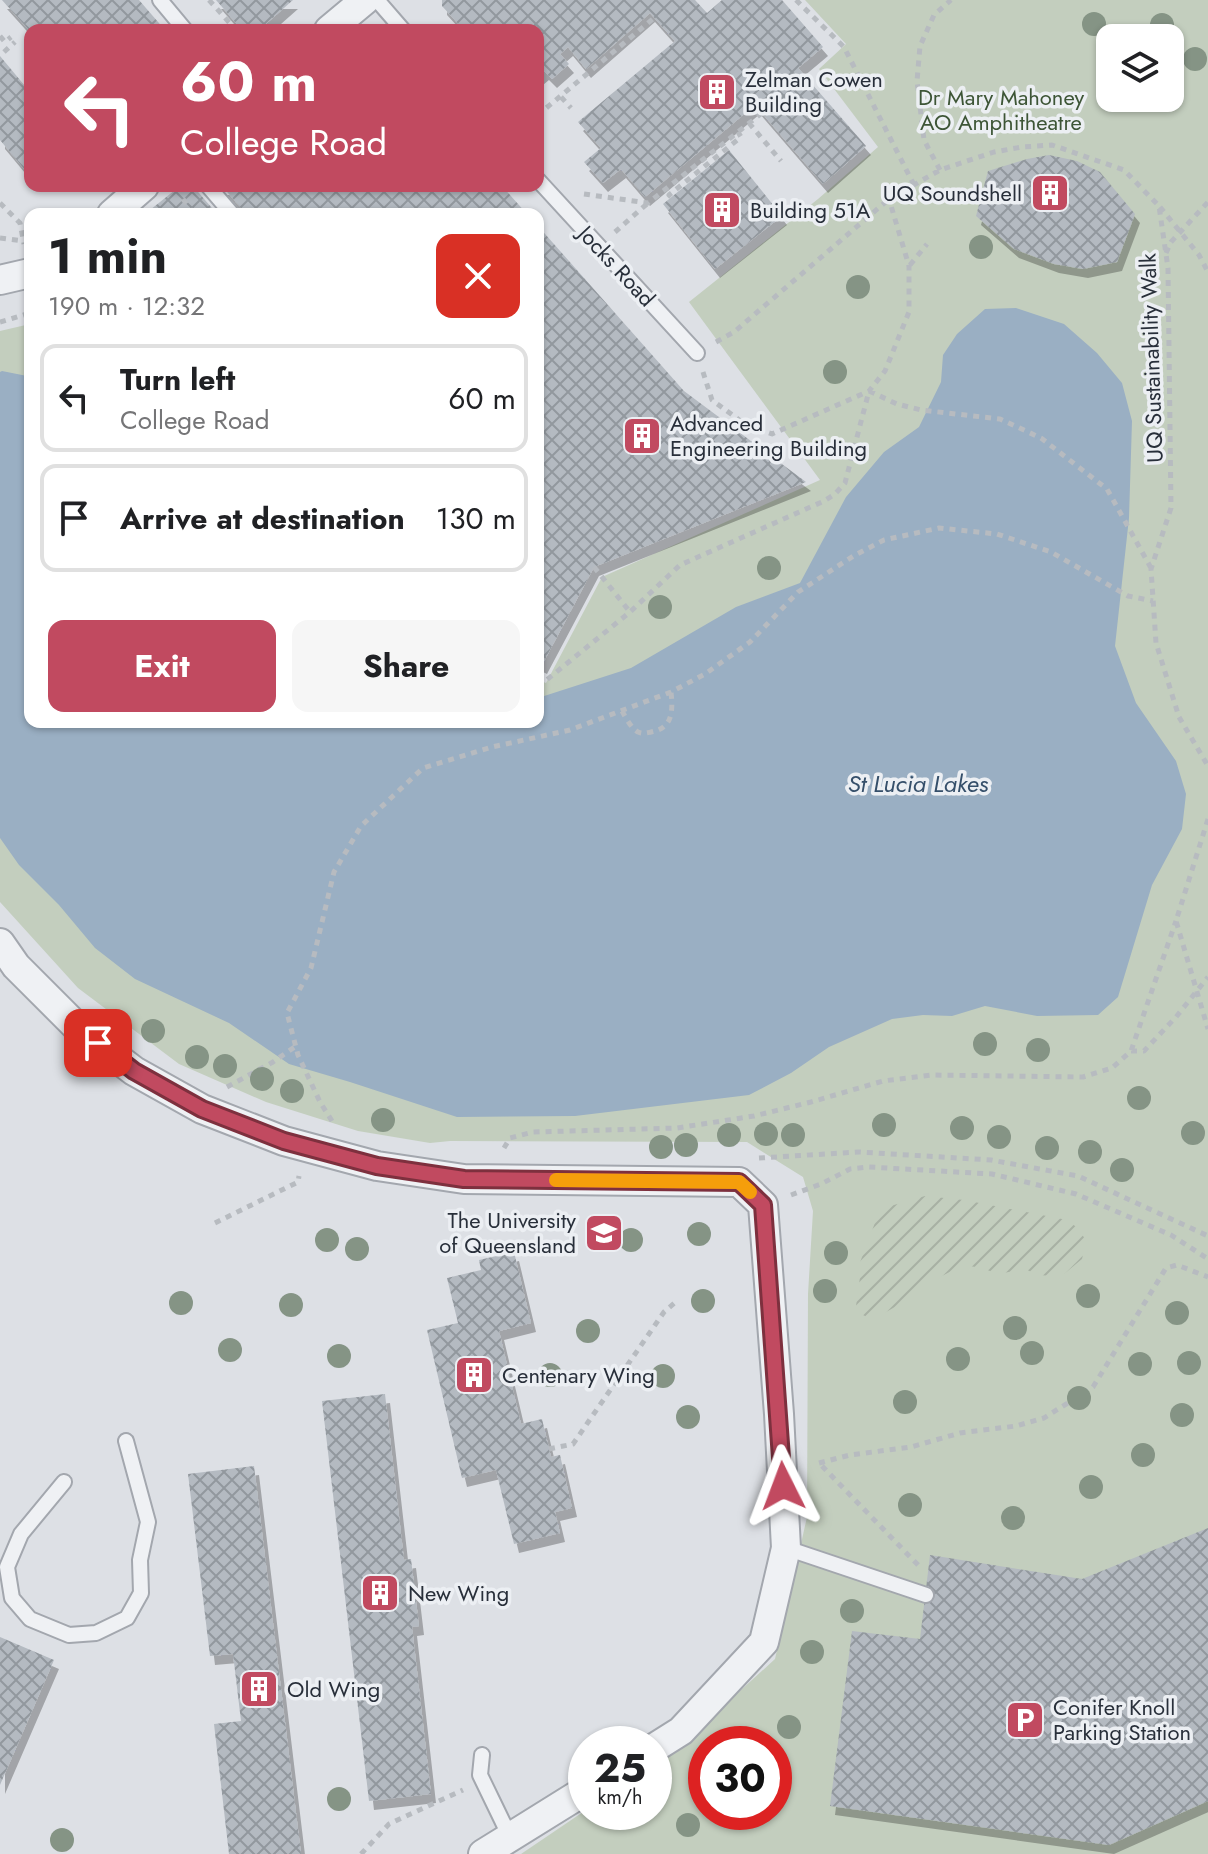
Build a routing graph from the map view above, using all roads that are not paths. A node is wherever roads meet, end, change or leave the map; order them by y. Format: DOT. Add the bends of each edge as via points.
graph roads {
  1 [pos="160,0"];
  2 [pos="365,0"];
  3 [pos="377,0"];
  4 [pos="180,24"];
  5 [pos="336,24"];
  6 [pos="398,24"];
  7 [pos="544,187"];
  8 [pos="137,192"];
  9 [pos="213,192"];
  10 [pos="119,208"];
  11 [pos="227,208"];
  12 [pos="24,274"];
  13 [pos="0,280"];
  14 [pos="697,353"];
  15 [pos="5,962"];
  16 [pos="126,1441"];
  17 [pos="64,1482"];
  18 [pos="786,1548"];
  19 [pos="926,1595"];
  20 [pos="672,1737"];
  21 [pos="482,1755"];
  22 [pos="568,1801"];
  23 [pos="510,1837"];
  24 [pos="483,1854"];
  1 -- 4 [label="lane"];
  2 -- 5 [label="street"];
  3 -- 6 [label="lane"];
  7 -- 14 [label="lane, Jocks Road"];
  8 -- 10 [label="street"];
  9 -- 11 [label="lane"];
  12 -- 13 [label="street"];
  15 -- 18 [label="street" via="134,1071 202,1109 284,1141 377,1166 464,1179 745,1170 763,1205"];
  16 -- 17 [label="lane" via="148,1522 140,1560 141,1593 127,1618 96,1633 69,1635 30,1619 12,1598 7,1567 21,1534"];
  18 -- 19 [label="lane"];
  18 -- 20 [label="street" via="764,1642"];
  21 -- 23 [label="lane" via="480,1775"];
  22 -- 23 [label="street"];
  23 -- 24 [label="street"];
}
